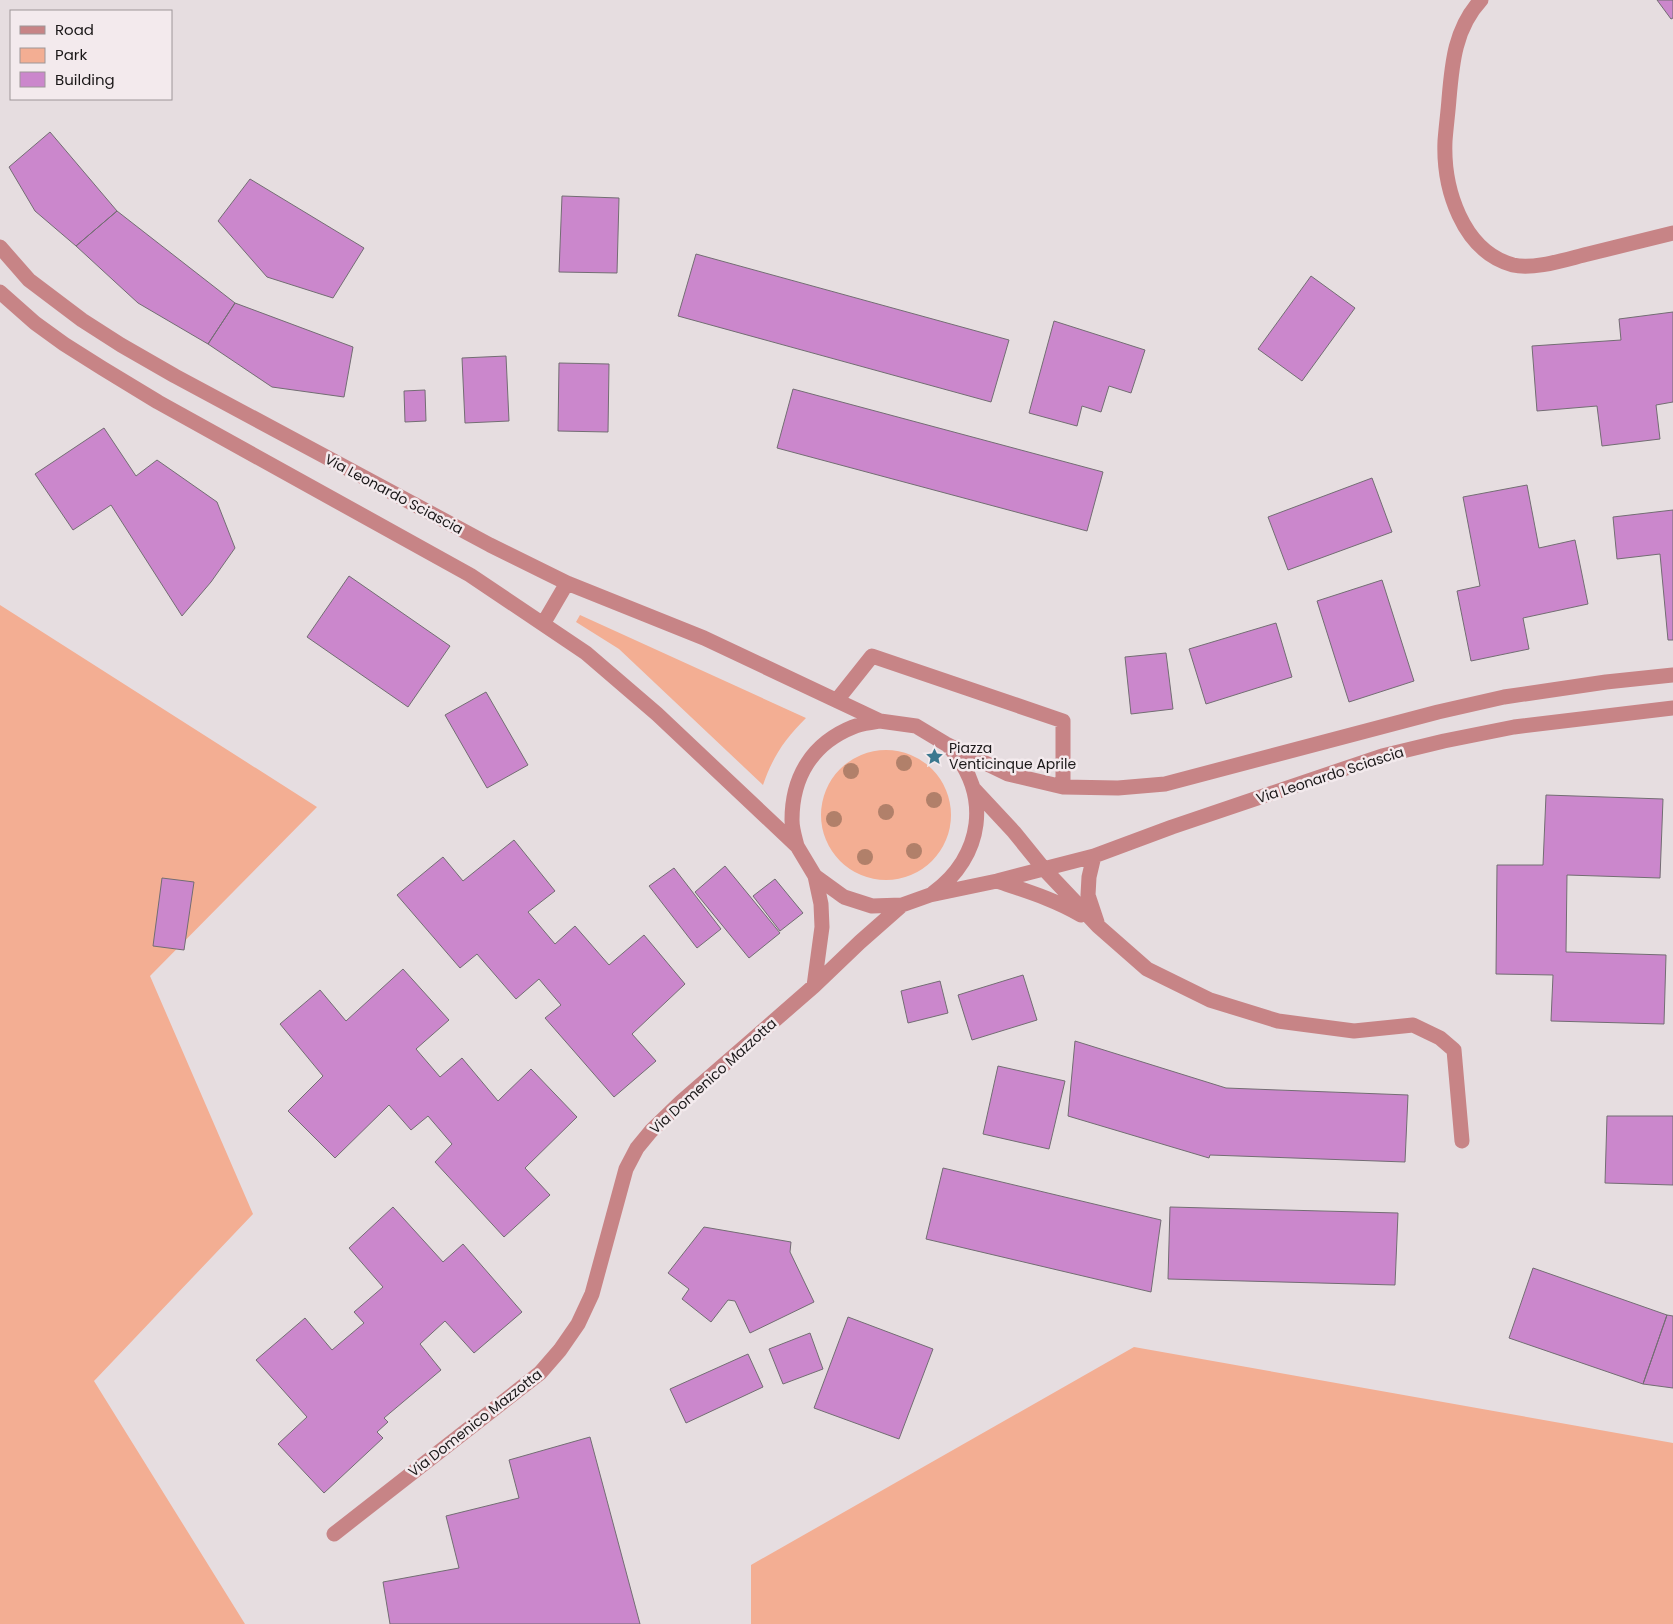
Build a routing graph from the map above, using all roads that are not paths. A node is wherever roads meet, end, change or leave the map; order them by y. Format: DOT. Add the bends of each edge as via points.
graph roads {
  1 [pos="1481,0"];
  2 [pos="1673,233"];
  3 [pos="0,247"];
  4 [pos="0,292"];
  5 [pos="567,582"];
  6 [pos="544,624"];
  7 [pos="1673,675"];
  8 [pos="837,700"];
  9 [pos="1673,708"];
  10 [pos="880,721"];
  11 [pos="946,744"];
  12 [pos="1070,787"];
  13 [pos="974,789"];
  14 [pos="797,846"];
  15 [pos="1094,856"];
  16 [pos="1044,869"];
  17 [pos="816,876"];
  18 [pos="997,881"];
  19 [pos="930,895"];
  20 [pos="902,905"];
  21 [pos="1098,926"];
  22 [pos="814,986"];
  23 [pos="1462,1141"];
  24 [pos="334,1534"];
  1 -- 2 [label="street" via="1461,32 1453,56 1445,142 1452,199 1474,240 1492,256 1514,265 1542,265"];
  3 -- 5 [label="street, Via Leonardo Sciascia" via="29,280 121,345 490,545"];
  4 -- 6 [label="street" via="35,323 118,378 470,575"];
  5 -- 6 [label="street"];
  5 -- 8 [label="street, Via Leonardo Sciascia" via="704,638"];
  6 -- 14 [label="street" via="586,653 658,714"];
  7 -- 12 [label="street" via="1494,699 1165,784 1118,788"];
  8 -- 10 [label="street, Via Leonardo Sciascia"];
  8 -- 12 [label="street" via="872,656 1063,721"];
  9 -- 15 [label="street, Via Leonardo Sciascia" via="1514,727 1382,756 1172,826"];
  10 -- 11 [label="street" via="916,726"];
  10 -- 14 [label="street" via="855,726 833,737 814,753 801,774 793,797 792,822"];
  11 -- 12 [label="street" via="1008,774"];
  11 -- 13 [label="street" via="968,772"];
  13 -- 16 [label="street"];
  13 -- 19 [label="street" via="977,824 973,841 956,872"];
  14 -- 17 [label="street"];
  15 -- 16 [label="street, Via Leonardo Sciascia"];
  15 -- 21 [label="street" via="1088,877 1088,895"];
  16 -- 18 [label="street, Via Leonardo Sciascia"];
  16 -- 21 [label="street"];
  17 -- 20 [label="street" via="844,898 872,906"];
  17 -- 22 [label="street" via="822,927"];
  18 -- 19 [label="street, Via Leonardo Sciascia"];
  18 -- 21 [label="street" via="1062,904"];
  19 -- 20 [label="street"];
  20 -- 22 [label="street, Via Domenico Mazzotta"];
  21 -- 23 [label="street" via="1147,969 1210,1000 1278,1021 1354,1031 1413,1025 1440,1038 1454,1050"];
  22 -- 24 [label="street, Via Domenico Mazzotta" via="681,1102 636,1148 626,1168 592,1294 578,1324 540,1373"];
}
